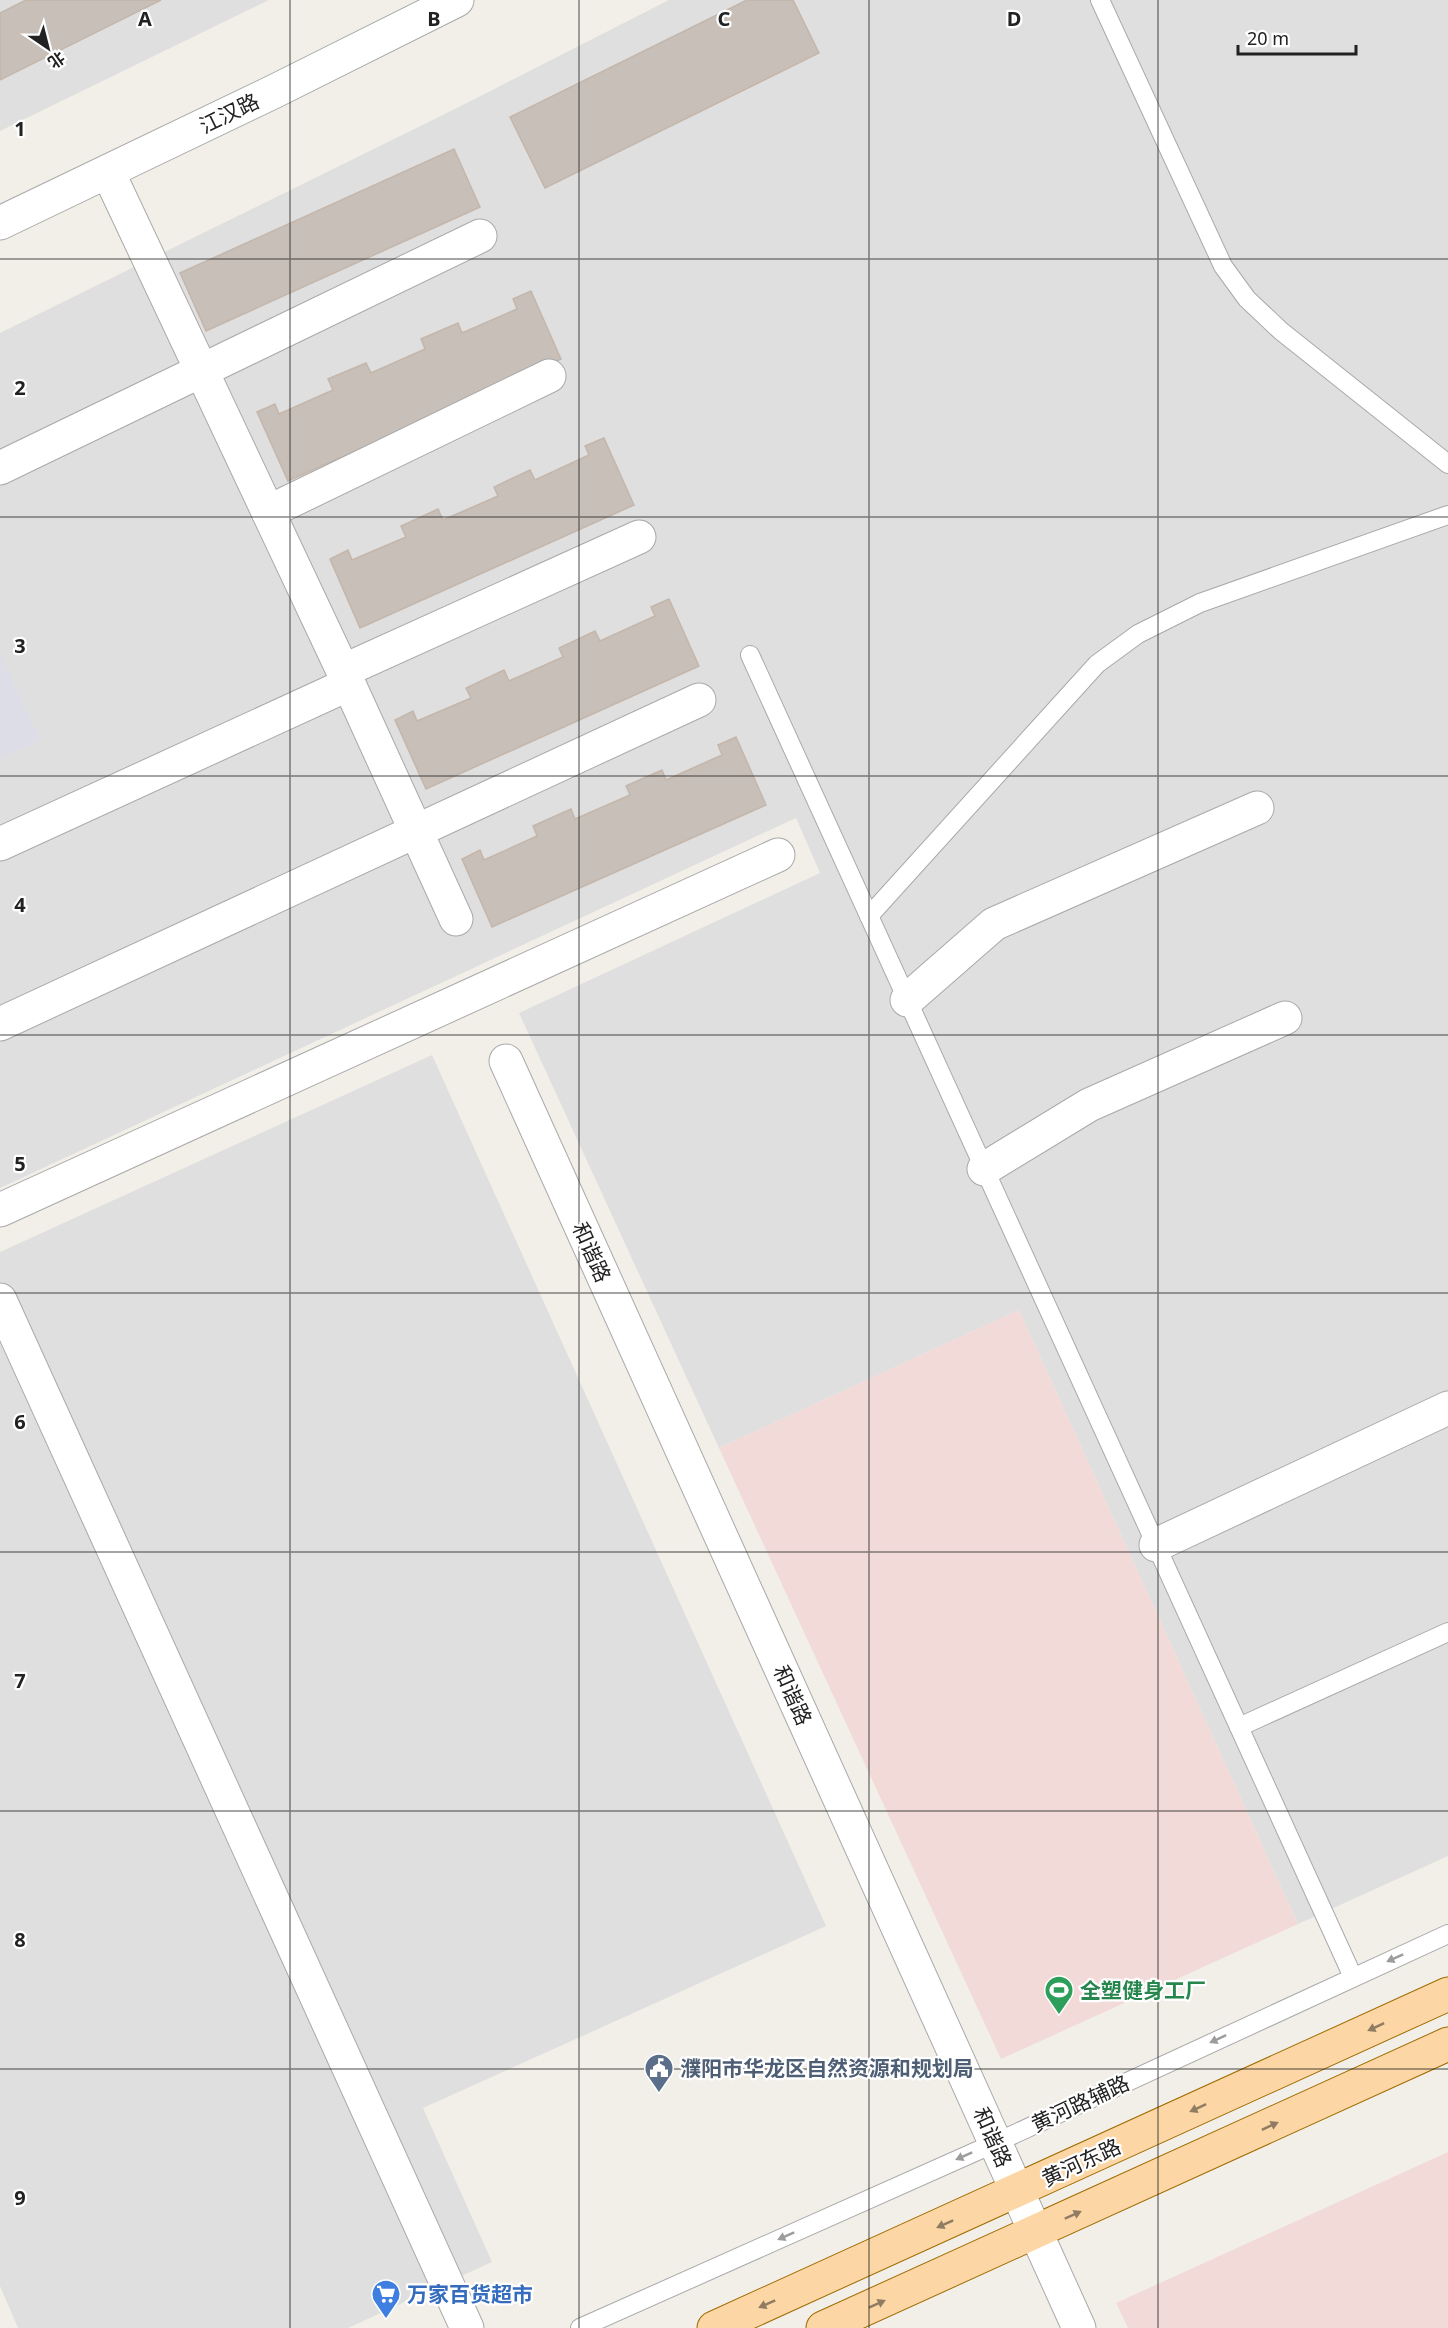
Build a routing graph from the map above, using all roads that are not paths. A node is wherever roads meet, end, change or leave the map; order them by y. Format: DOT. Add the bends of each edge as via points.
graph roads {
  1 [pos="457,0"];
  2 [pos="1101,0"];
  3 [pos="108,172"];
  4 [pos="0,224"];
  5 [pos="480,236"];
  6 [pos="200,370"];
  7 [pos="549,376"];
  8 [pos="1448,464"];
  9 [pos="0,468"];
  10 [pos="268,512"];
  11 [pos="1448,515"];
  12 [pos="639,537"];
  13 [pos="750,655"];
  14 [pos="346,677"];
  15 [pos="699,700"];
  16 [pos="1257,808"];
  17 [pos="416,831"];
  18 [pos="0,844"];
  19 [pos="778,855"];
  20 [pos="869,916"];
  21 [pos="456,919"];
  22 [pos="907,1000"];
  23 [pos="1285,1018"];
  24 [pos="0,1024"];
  25 [pos="506,1061"];
  26 [pos="984,1169"];
  27 [pos="0,1210"];
  28 [pos="0,1300"];
  29 [pos="1448,1408"];
  30 [pos="1156,1545"];
  31 [pos="1448,1632"];
  32 [pos="1239,1727"];
  33 [pos="1448,1934"];
  34 [pos="1353,1977"];
  35 [pos="1448,1994"];
  36 [pos="1448,2044"];
  37 [pos="995,2143"];
  38 [pos="1018,2191"];
  39 [pos="1036,2232"];
  40 [pos="467,2328"];
  41 [pos="580,2328"];
  42 [pos="714,2328"];
  43 [pos="823,2328"];
  44 [pos="1079,2328"];
  1 -- 3 [label="street, 江汉路"];
  2 -- 8 [label="lane" via="1223,266 1248,299 1281,331"];
  3 -- 4 [label="street, 江汉路"];
  3 -- 6 [label="street"];
  5 -- 6 [label="street"];
  6 -- 9 [label="street"];
  6 -- 10 [label="street"];
  7 -- 10 [label="street"];
  10 -- 14 [label="street"];
  11 -- 20 [label="lane" via="1200,603 1138,634 1097,664"];
  12 -- 14 [label="street"];
  13 -- 20 [label="lane"];
  14 -- 17 [label="street"];
  14 -- 18 [label="street"];
  15 -- 17 [label="street"];
  16 -- 22 [label="street" via="994,924"];
  17 -- 21 [label="street"];
  17 -- 24 [label="street"];
  19 -- 27 [label="street"];
  20 -- 22 [label="lane"];
  22 -- 26 [label="lane"];
  23 -- 26 [label="street" via="1089,1105"];
  25 -- 37 [label="street, 和谐路"];
  26 -- 30 [label="lane"];
  28 -- 40 [label="street"];
  29 -- 30 [label="street"];
  30 -- 32 [label="lane"];
  31 -- 32 [label="lane"];
  32 -- 34 [label="lane"];
  33 -- 34 [label="lane, 黄河路辅路, one-way"];
  34 -- 37 [label="lane, 黄河路辅路, one-way"];
  35 -- 38 [label="main road, 黄河东路, one-way"];
  39 -- 36 [label="main road, one-way"];
  37 -- 38 [label="street, 和谐路"];
  37 -- 41 [label="lane, 黄河路辅路, one-way"];
  38 -- 39 [label="street, 和谐路"];
  38 -- 42 [label="main road, 黄河东路, one-way"];
  43 -- 39 [label="main road, one-way"];
  39 -- 44 [label="street, 和谐路"];
}
